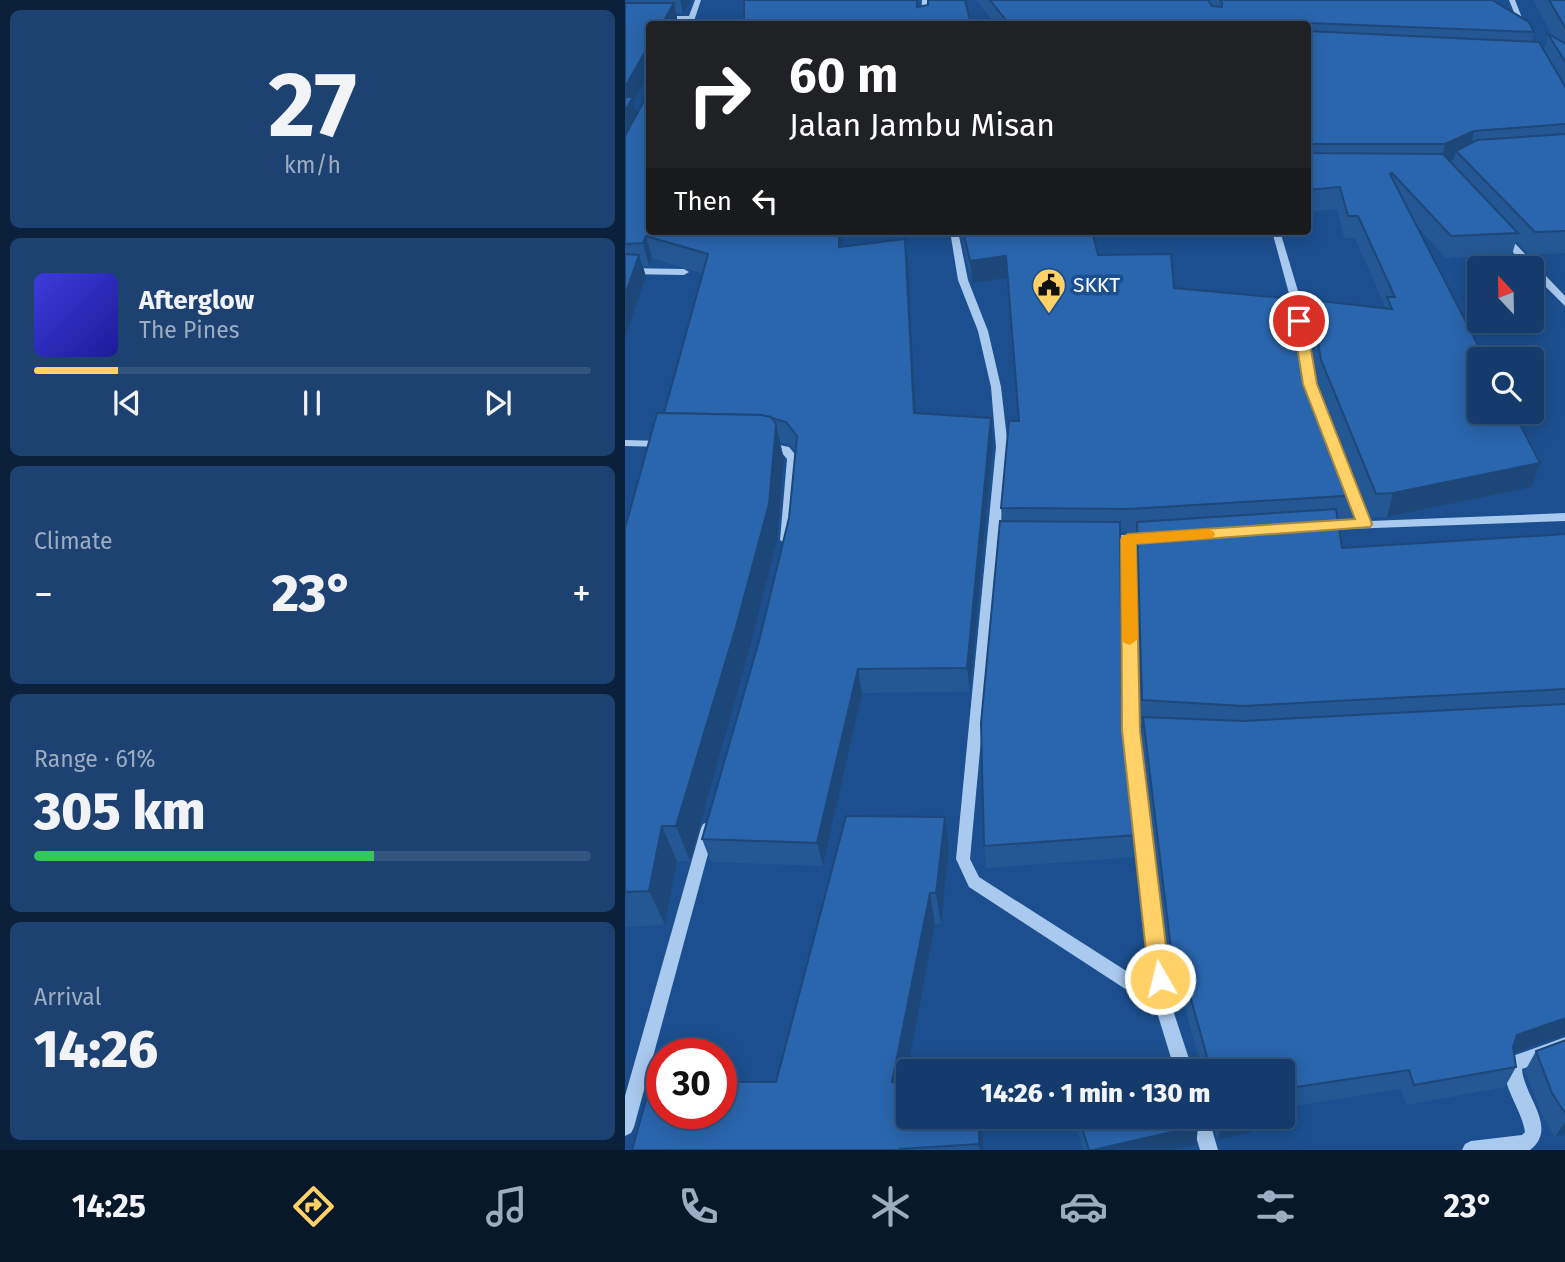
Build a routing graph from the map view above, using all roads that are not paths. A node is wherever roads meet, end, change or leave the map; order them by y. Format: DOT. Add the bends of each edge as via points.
graph roads {
  1 [pos="698,0"];
  2 [pos="925,0"];
  3 [pos="1512,0"];
  4 [pos="652,18"];
  5 [pos="691,21"];
  6 [pos="924,21"];
  7 [pos="1533,46"];
  8 [pos="1499,232"];
  9 [pos="955,235"];
  10 [pos="1277,235"];
  11 [pos="625,271"];
  12 [pos="684,272"];
  13 [pos="1565,304"];
  14 [pos="1315,397"];
  15 [pos="625,443"];
  16 [pos="678,444"];
  17 [pos="764,445"];
  18 [pos="1345,473"];
  19 [pos="1565,517"];
  20 [pos="1365,524"];
  21 [pos="1310,528"];
  22 [pos="1167,537"];
  23 [pos="1088,539"];
  24 [pos="1128,539"];
  25 [pos="783,554"];
  26 [pos="713,811"];
  27 [pos="1163,1004"];
  28 [pos="1565,1045"];
  29 [pos="1180,1059"];
  30 [pos="625,1127"];
  31 [pos="1203,1129"];
  32 [pos="1209,1150"];
  33 [pos="1471,1150"];
  1 -- 5 [label="street"];
  2 -- 6 [label="street"];
  3 -- 7 [label="street"];
  4 -- 5 [label="street"];
  8 -- 13 [label="street"];
  9 -- 27 [label="street" via="963,280 983,331 996,387 1002,447 999,538 963,859 974,882"];
  10 -- 14 [label="street"];
  11 -- 12 [label="street"];
  15 -- 16 [label="street"];
  17 -- 25 [label="street" via="785,449 793,459"];
  18 -- 20 [label="street"];
  19 -- 20 [label="street"];
  20 -- 21 [label="street"];
  22 -- 24 [label="street"];
  23 -- 24 [label="street"];
  24 -- 27 [label="street" via="1147,879"];
  26 -- 30 [label="street"];
  27 -- 29 [label="street"];
  28 -- 33 [label="street" via="1513,1064 1512,1073 1534,1124 1534,1135 1526,1143"];
  31 -- 32 [label="street"];
}
